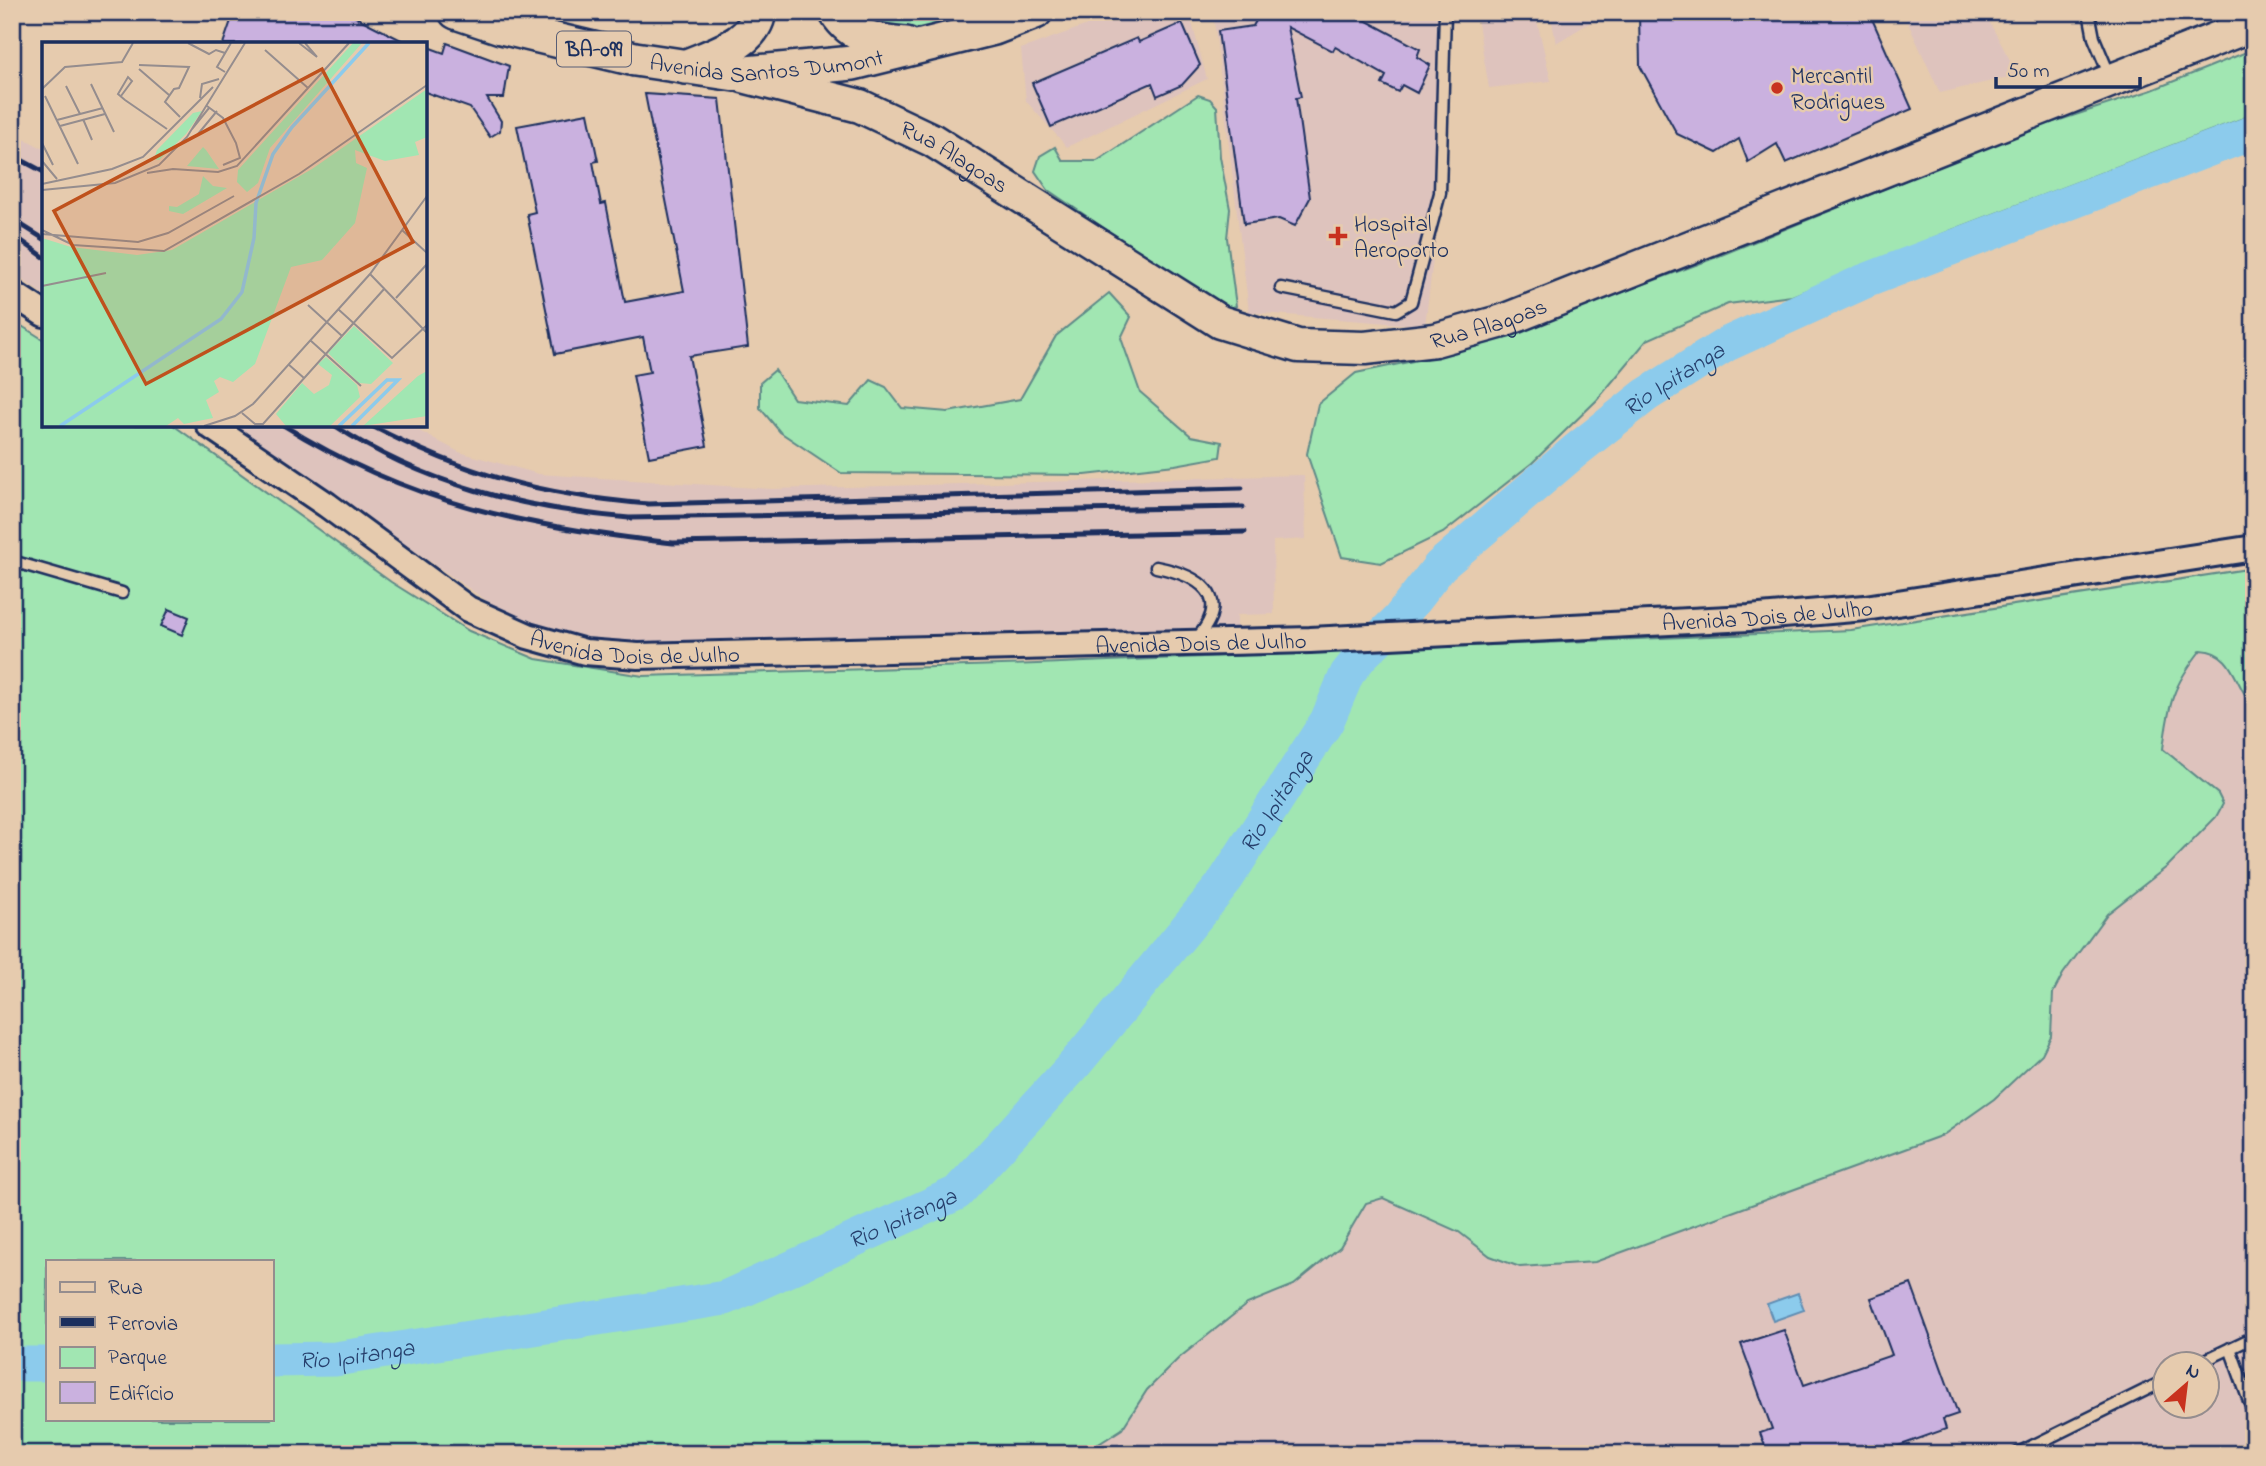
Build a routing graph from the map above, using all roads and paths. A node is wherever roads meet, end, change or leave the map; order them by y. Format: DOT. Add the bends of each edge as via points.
graph roads {
  1 [pos="456,12"];
  2 [pos="759,12"];
  3 [pos="836,12"];
  4 [pos="1035,12"];
  5 [pos="1445,12"];
  6 [pos="2088,12"];
  7 [pos="2254,24"];
  8 [pos="925,44"];
  9 [pos="685,67"];
  10 [pos="735,74"];
  11 [pos="2111,80"];
  12 [pos="1281,288"];
  13 [pos="12,293"];
  14 [pos="42,313"];
  15 [pos="212,427"];
  16 [pos="2254,548"];
  17 [pos="12,561"];
  18 [pos="1156,568"];
  19 [pos="122,593"];
  20 [pos="1192,643"];
  21 [pos="2254,1337"];
  22 [pos="2230,1348"];
  23 [pos="2220,1353"];
  24 [pos="2150,1388"];
  25 [pos="2254,1415"];
  26 [pos="2016,1454"];
  1 -- 9 [label="highway, Avenida Santos Dumont / BA-099" via="501,27"];
  2 -- 9 [label="highway" via="744,39"];
  3 -- 8 [label="highway" via="844,25 863,37"];
  4 -- 8 [label="highway, Avenida Santos Dumont / BA-099" via="994,28"];
  5 -- 12 [label="lane" via="1440,193 1411,302 1396,311"];
  6 -- 11 [label="lane"];
  7 -- 11 [label="main road, Rua Alagoas"];
  8 -- 10 [label="highway, Avenida Santos Dumont / BA-099" via="853,63"];
  9 -- 10 [label="highway, Avenida Santos Dumont / BA-099"];
  10 -- 11 [label="main road, Rua Alagoas" via="860,106 932,140 1220,322 1298,346 1365,348 1434,340 1503,321"];
  13 -- 14 [label="street"];
  15 -- 20 [label="street, Avenida Dois de Julho" via="468,609 528,636 584,652 725,655"];
  16 -- 20 [label="street, Avenida Dois de Julho" via="1865,608 1735,619"];
  17 -- 19 [label="lane"];
  18 -- 20 [label="lane" via="1196,580 1211,595 1214,609 1208,625"];
  21 -- 22 [label="lane"];
  22 -- 23 [label="lane"];
  22 -- 25 [label="lane"];
  24 -- 26 [label="lane"];
}
